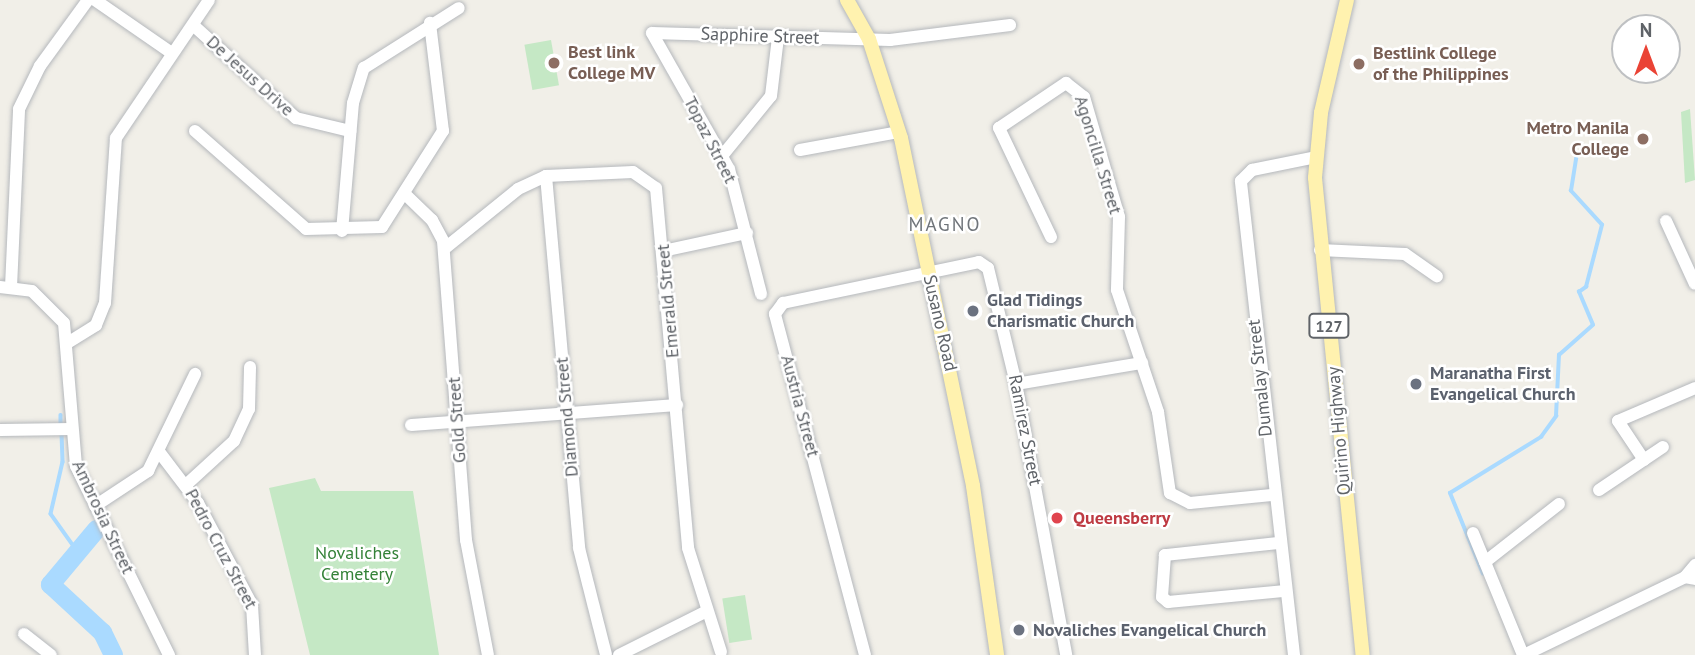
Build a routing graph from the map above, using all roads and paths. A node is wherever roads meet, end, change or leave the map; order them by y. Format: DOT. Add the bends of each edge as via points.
graph roads {
  1 [pos="88,0"];
  2 [pos="95,0"];
  3 [pos="209,0"];
  4 [pos="847,0"];
  5 [pos="1347,0"];
  6 [pos="460,8"];
  7 [pos="430,23"];
  8 [pos="193,25"];
  9 [pos="1010,26"];
  10 [pos="652,33"];
  11 [pos="778,37"];
  12 [pos="869,39"];
  13 [pos="170,52"];
  14 [pos="195,131"];
  15 [pos="350,131"];
  16 [pos="899,132"];
  17 [pos="800,150"];
  18 [pos="723,156"];
  19 [pos="1316,157"];
  20 [pos="546,176"];
  21 [pos="407,196"];
  22 [pos="1666,221"];
  23 [pos="342,231"];
  24 [pos="747,233"];
  25 [pos="1051,237"];
  26 [pos="444,249"];
  27 [pos="1320,250"];
  28 [pos="663,251"];
  29 [pos="1691,268"];
  30 [pos="928,272"];
  31 [pos="1437,276"];
  32 [pos="1695,284"];
  33 [pos="5,287"];
  34 [pos="761,294"];
  35 [pos="69,342"];
  36 [pos="1142,363"];
  37 [pos="250,367"];
  38 [pos="195,374"];
  39 [pos="1016,384"];
  40 [pos="1695,388"];
  41 [pos="677,405"];
  42 [pos="567,413"];
  43 [pos="457,422"];
  44 [pos="411,425"];
  45 [pos="69,429"];
  46 [pos="0,430"];
  47 [pos="1663,447"];
  48 [pos="160,453"];
  49 [pos="1644,460"];
  50 [pos="187,484"];
  51 [pos="1599,490"];
  52 [pos="1272,495"];
  53 [pos="1559,504"];
  54 [pos="95,506"];
  55 [pos="1473,533"];
  56 [pos="1278,542"];
  57 [pos="1485,562"];
  58 [pos="1695,565"];
  59 [pos="1690,578"];
  60 [pos="1285,591"];
  61 [pos="705,612"];
  62 [pos="24,634"];
  63 [pos="721,652"];
  64 [pos="51,655"];
  65 [pos="169,655"];
  66 [pos="255,655"];
  67 [pos="488,655"];
  68 [pos="606,655"];
  69 [pos="619,655"];
  70 [pos="865,655"];
  71 [pos="997,655"];
  72 [pos="1066,655"];
  73 [pos="1294,655"];
  74 [pos="1363,655"];
  75 [pos="1523,655"];
  1 -- 33 [label="street" via="40,66 19,109"];
  2 -- 13 [label="street"];
  3 -- 8 [label="street"];
  4 -- 12 [label="main road, Susano Road"];
  5 -- 19 [label="main road, Quirino Highway / 127"];
  6 -- 7 [label="street"];
  7 -- 15 [label="street" via="364,68"];
  7 -- 21 [label="street" via="445,119"];
  8 -- 13 [label="street"];
  8 -- 15 [label="street, De Jesus Drive" via="296,118"];
  9 -- 12 [label="street, Sapphire Street"];
  10 -- 11 [label="street, Sapphire Street"];
  10 -- 18 [label="street, Topaz Street"];
  11 -- 12 [label="street, Sapphire Street"];
  11 -- 18 [label="street" via="771,96"];
  12 -- 16 [label="main road, Susano Road"];
  13 -- 35 [label="street" via="116,138 105,303 96,325"];
  14 -- 23 [label="street" via="299,225"];
  15 -- 23 [label="street"];
  16 -- 17 [label="street"];
  16 -- 30 [label="main road, Susano Road"];
  18 -- 24 [label="street, Topaz Street"];
  19 -- 27 [label="main road, Quirino Highway / 127"];
  19 -- 52 [label="street, Dumalay Street" via="1252,170 1241,181"];
  20 -- 26 [label="street, Emerald Street" via="518,189"];
  20 -- 28 [label="street, Emerald Street" via="615,171 651,180"];
  20 -- 42 [label="street, Diamond Street"];
  21 -- 23 [label="street" via="382,227"];
  21 -- 26 [label="street, Gold Street" via="432,220"];
  22 -- 29 [label="street"];
  24 -- 28 [label="street"];
  24 -- 34 [label="street, Topaz Street"];
  25 -- 36 [label="street, Agoncilla Street" via="999,128 1066,83 1084,97 1119,217 1117,290"];
  26 -- 43 [label="street, Gold Street"];
  27 -- 31 [label="street" via="1405,254"];
  27 -- 74 [label="main road, Quirino Highway / 127"];
  28 -- 41 [label="street, Emerald Street"];
  29 -- 32 [label="street"];
  30 -- 39 [label="street, Ramirez Street" via="979,262 988,268"];
  30 -- 70 [label="street, Austria Street" via="783,303 775,314"];
  30 -- 71 [label="main road, Susano Road" via="972,486"];
  33 -- 35 [label="street, Ambrosia Street" via="32,291 54,308"];
  35 -- 45 [label="street, Ambrosia Street"];
  36 -- 39 [label="street"];
  36 -- 52 [label="street, Agoncilla Street" via="1158,412 1173,497 1199,503"];
  37 -- 50 [label="street" via="249,409 234,441"];
  38 -- 48 [label="street"];
  39 -- 72 [label="street, Ramirez Street"];
  40 -- 49 [label="street" via="1618,421"];
  41 -- 42 [label="street"];
  41 -- 61 [label="street, Emerald Street" via="688,548"];
  42 -- 43 [label="street"];
  42 -- 68 [label="street, Diamond Street" via="583,577"];
  43 -- 44 [label="street"];
  43 -- 67 [label="street, Gold Street" via="469,565"];
  45 -- 46 [label="street"];
  45 -- 54 [label="street, Ambrosia Street" via="76,466"];
  47 -- 49 [label="street"];
  48 -- 50 [label="street, Pedro Cruz Street"];
  48 -- 54 [label="street" via="138,480"];
  49 -- 51 [label="street"];
  50 -- 66 [label="street, Pedro Cruz Street" via="253,605"];
  52 -- 56 [label="street, Dumalay Street"];
  53 -- 57 [label="street"];
  54 -- 65 [label="street, Ambrosia Street"];
  55 -- 57 [label="street"];
  56 -- 60 [label="street, Dumalay Street"];
  56 -- 60 [label="street" via="1165,555 1162,597 1168,602"];
  57 -- 75 [label="street"];
  58 -- 59 [label="street"];
  59 -- 75 [label="street"];
  60 -- 73 [label="street, Dumalay Street"];
  61 -- 63 [label="street, Emerald Street"];
  61 -- 69 [label="street"];
  62 -- 64 [label="street"];
}
